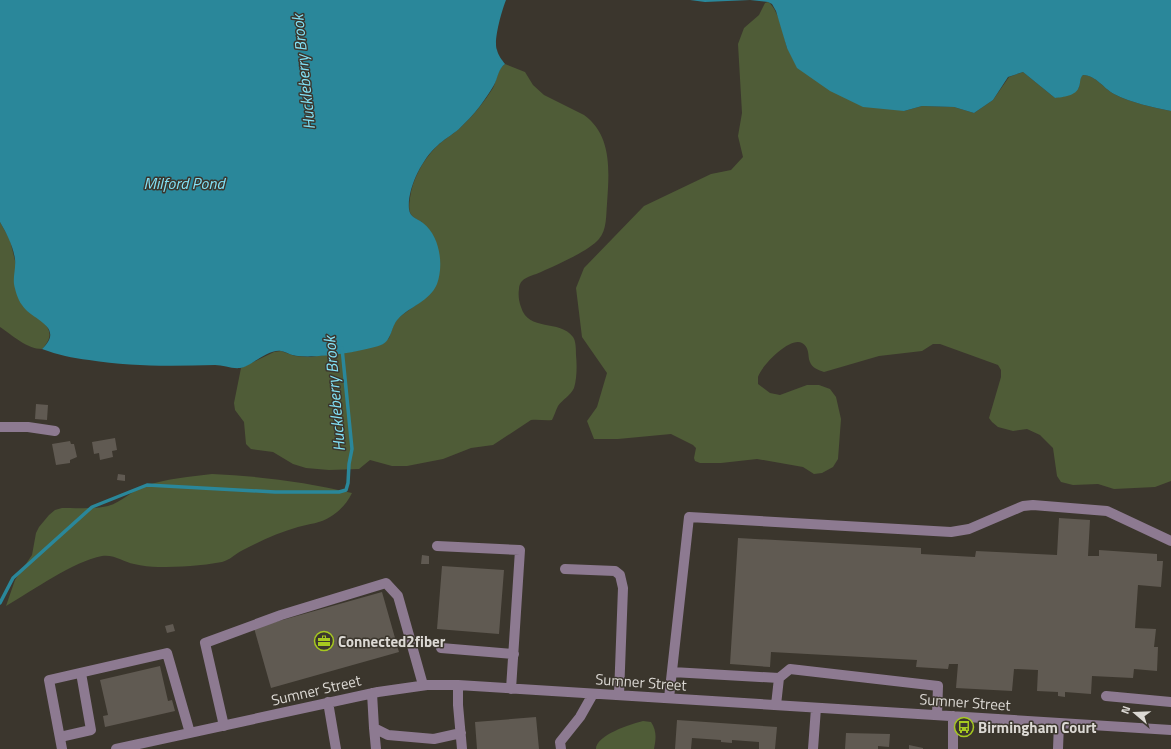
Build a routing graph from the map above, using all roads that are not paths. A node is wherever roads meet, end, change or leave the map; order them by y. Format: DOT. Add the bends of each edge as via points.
graph roads {
  1 [pos="0,427"];
  2 [pos="55,431"];
  3 [pos="1171,541"];
  4 [pos="437,546"];
  5 [pos="565,569"];
  6 [pos="442,648"];
  7 [pos="514,654"];
  8 [pos="672,672"];
  9 [pos="81,673"];
  10 [pos="779,678"];
  11 [pos="458,685"];
  12 [pos="423,686"];
  13 [pos="512,689"];
  14 [pos="372,693"];
  15 [pos="593,694"];
  16 [pos="619,695"];
  17 [pos="1106,696"];
  18 [pos="669,698"];
  19 [pos="328,702"];
  20 [pos="1171,702"];
  21 [pos="776,705"];
  22 [pos="816,708"];
  23 [pos="937,715"];
  24 [pos="953,716"];
  25 [pos="1060,723"];
  26 [pos="224,726"];
  27 [pos="374,728"];
  28 [pos="1171,730"];
  29 [pos="190,733"];
  30 [pos="460,733"];
  31 [pos="60,738"];
  32 [pos="62,749"];
  33 [pos="116,749"];
  34 [pos="336,749"];
  35 [pos="376,749"];
  36 [pos="462,749"];
  37 [pos="561,749"];
  38 [pos="813,749"];
  39 [pos="953,749"];
  40 [pos="1058,749"];
  1 -- 2 [label="street"];
  3 -- 8 [label="street" via="1107,511 1033,505 1023,506 969,529 951,532 689,517"];
  4 -- 7 [label="street" via="520,550"];
  5 -- 16 [label="street" via="615,571 620,575 623,588"];
  6 -- 7 [label="street"];
  7 -- 13 [label="street"];
  8 -- 10 [label="street"];
  8 -- 18 [label="street"];
  9 -- 29 [label="street" via="167,654"];
  9 -- 31 [label="street" via="91,730"];
  9 -- 31 [label="street" via="49,680"];
  10 -- 21 [label="street"];
  10 -- 23 [label="street" via="790,669 938,686"];
  11 -- 12 [label="street, Sumner Street"];
  11 -- 13 [label="street, Sumner Street"];
  11 -- 30 [label="street"];
  12 -- 14 [label="street, Sumner Street"];
  12 -- 26 [label="street" via="398,596 386,583 281,615 205,643"];
  13 -- 15 [label="street, Sumner Street"];
  14 -- 19 [label="street, Sumner Street"];
  14 -- 27 [label="street"];
  15 -- 16 [label="street, Sumner Street"];
  15 -- 37 [label="street" via="580,717 560,742"];
  16 -- 18 [label="street, Sumner Street"];
  17 -- 20 [label="street"];
  18 -- 21 [label="street, Sumner Street"];
  19 -- 26 [label="street, Sumner Street"];
  19 -- 34 [label="street"];
  21 -- 22 [label="street, Sumner Street"];
  22 -- 23 [label="street, Sumner Street"];
  22 -- 38 [label="street"];
  23 -- 24 [label="street, Sumner Street"];
  24 -- 25 [label="street, Sumner Street"];
  24 -- 39 [label="street"];
  25 -- 28 [label="street, Sumner Street"];
  25 -- 40 [label="street"];
  26 -- 29 [label="street, Sumner Street"];
  27 -- 30 [label="street" via="388,735 434,739"];
  27 -- 35 [label="street"];
  29 -- 33 [label="street, Sumner Street"];
  30 -- 36 [label="street"];
  31 -- 32 [label="street"];
}
